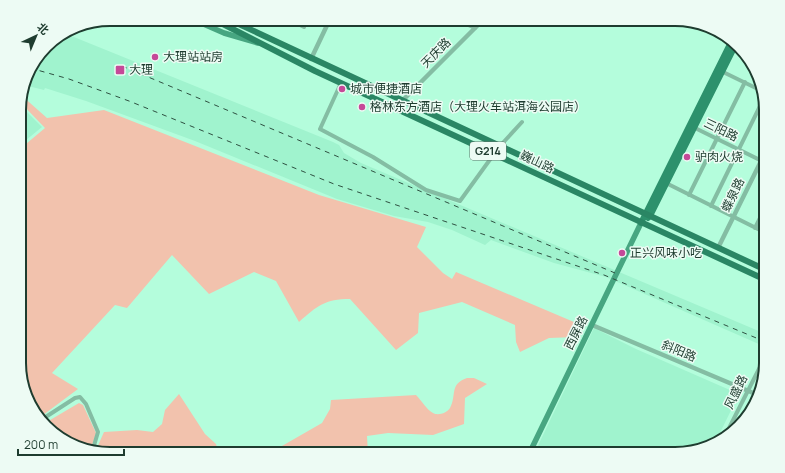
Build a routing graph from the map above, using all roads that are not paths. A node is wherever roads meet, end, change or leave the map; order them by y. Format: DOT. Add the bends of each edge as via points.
graph roads {
  1 [pos="209,26"];
  2 [pos="227,26"];
  3 [pos="249,26"];
  4 [pos="327,26"];
  5 [pos="471,26"];
  6 [pos="475,28"];
  7 [pos="266,46"];
  8 [pos="729,46"];
  9 [pos="733,50"];
  10 [pos="311,59"];
  11 [pos="720,70"];
  12 [pos="745,82"];
  13 [pos="341,83"];
  14 [pos="756,88"];
  15 [pos="402,101"];
  16 [pos="759,108"];
  17 [pos="522,122"];
  18 [pos="692,127"];
  19 [pos="717,139"];
  20 [pos="500,146"];
  21 [pos="739,150"];
  22 [pos="494,154"];
  23 [pos="759,160"];
  24 [pos="759,169"];
  25 [pos="664,182"];
  26 [pos="689,195"];
  27 [pos="711,206"];
  28 [pos="648,215"];
  29 [pos="733,217"];
  30 [pos="759,220"];
  31 [pos="642,223"];
  32 [pos="755,228"];
  33 [pos="759,230"];
  34 [pos="718,248"];
  35 [pos="759,267"];
  36 [pos="759,277"];
  37 [pos="592,325"];
  38 [pos="759,368"];
  39 [pos="747,391"];
  40 [pos="753,393"];
  41 [pos="46,417"];
  42 [pos="730,426"];
  43 [pos="93,445"];
  44 [pos="532,447"];
  1 -- 7 [label="main road"];
  2 -- 7 [label="highway, 巍山路 / G214"];
  3 -- 10 [label="highway, 巍山路 / G214"];
  4 -- 10 [label="street"];
  5 -- 6 [label="street"];
  6 -- 15 [label="street, 天庆路"];
  7 -- 13 [label="highway, 巍山路 / G214"];
  8 -- 11 [label="main road, 西屏路"];
  9 -- 11 [label="main road, 西屏路"];
  10 -- 15 [label="highway, 巍山路 / G214"];
  11 -- 12 [label="street"];
  11 -- 18 [label="main road, 西屏路"];
  12 -- 14 [label="street"];
  12 -- 19 [label="street"];
  13 -- 22 [label="highway, 巍山路 / G214"];
  13 -- 22 [label="street" via="320,129 373,157 426,190 460,201"];
  15 -- 20 [label="highway, 巍山路 / G214"];
  16 -- 21 [label="street"];
  17 -- 20 [label="street"];
  18 -- 19 [label="street, 三阳路"];
  18 -- 25 [label="main road, 西屏路"];
  19 -- 21 [label="street, 三阳路"];
  19 -- 26 [label="street"];
  20 -- 22 [label="highway"];
  20 -- 28 [label="highway, 巍山路 / G214"];
  21 -- 23 [label="street, 三阳路"];
  21 -- 27 [label="street"];
  22 -- 31 [label="highway, 巍山路 / G214"];
  24 -- 29 [label="street, 蝶泉路"];
  25 -- 26 [label="street"];
  25 -- 28 [label="main road, 西屏路"];
  26 -- 27 [label="street"];
  27 -- 29 [label="street"];
  28 -- 31 [label="main road, 西屏路"];
  28 -- 34 [label="highway, 巍山路 / G214"];
  29 -- 32 [label="street"];
  29 -- 34 [label="street, 蝶泉路"];
  30 -- 32 [label="street"];
  31 -- 36 [label="highway, 巍山路 / G214"];
  31 -- 37 [label="main road, 西屏路"];
  32 -- 33 [label="street"];
  34 -- 35 [label="highway, 巍山路 / G214"];
  37 -- 39 [label="street, 斜阳路"];
  37 -- 44 [label="main road, 西屏路"];
  38 -- 39 [label="street, 风盛路"];
  39 -- 40 [label="street, 斜阳路"];
  39 -- 42 [label="street, 风盛路"];
  41 -- 43 [label="street" via="80,397 86,404 98,432"];
}
